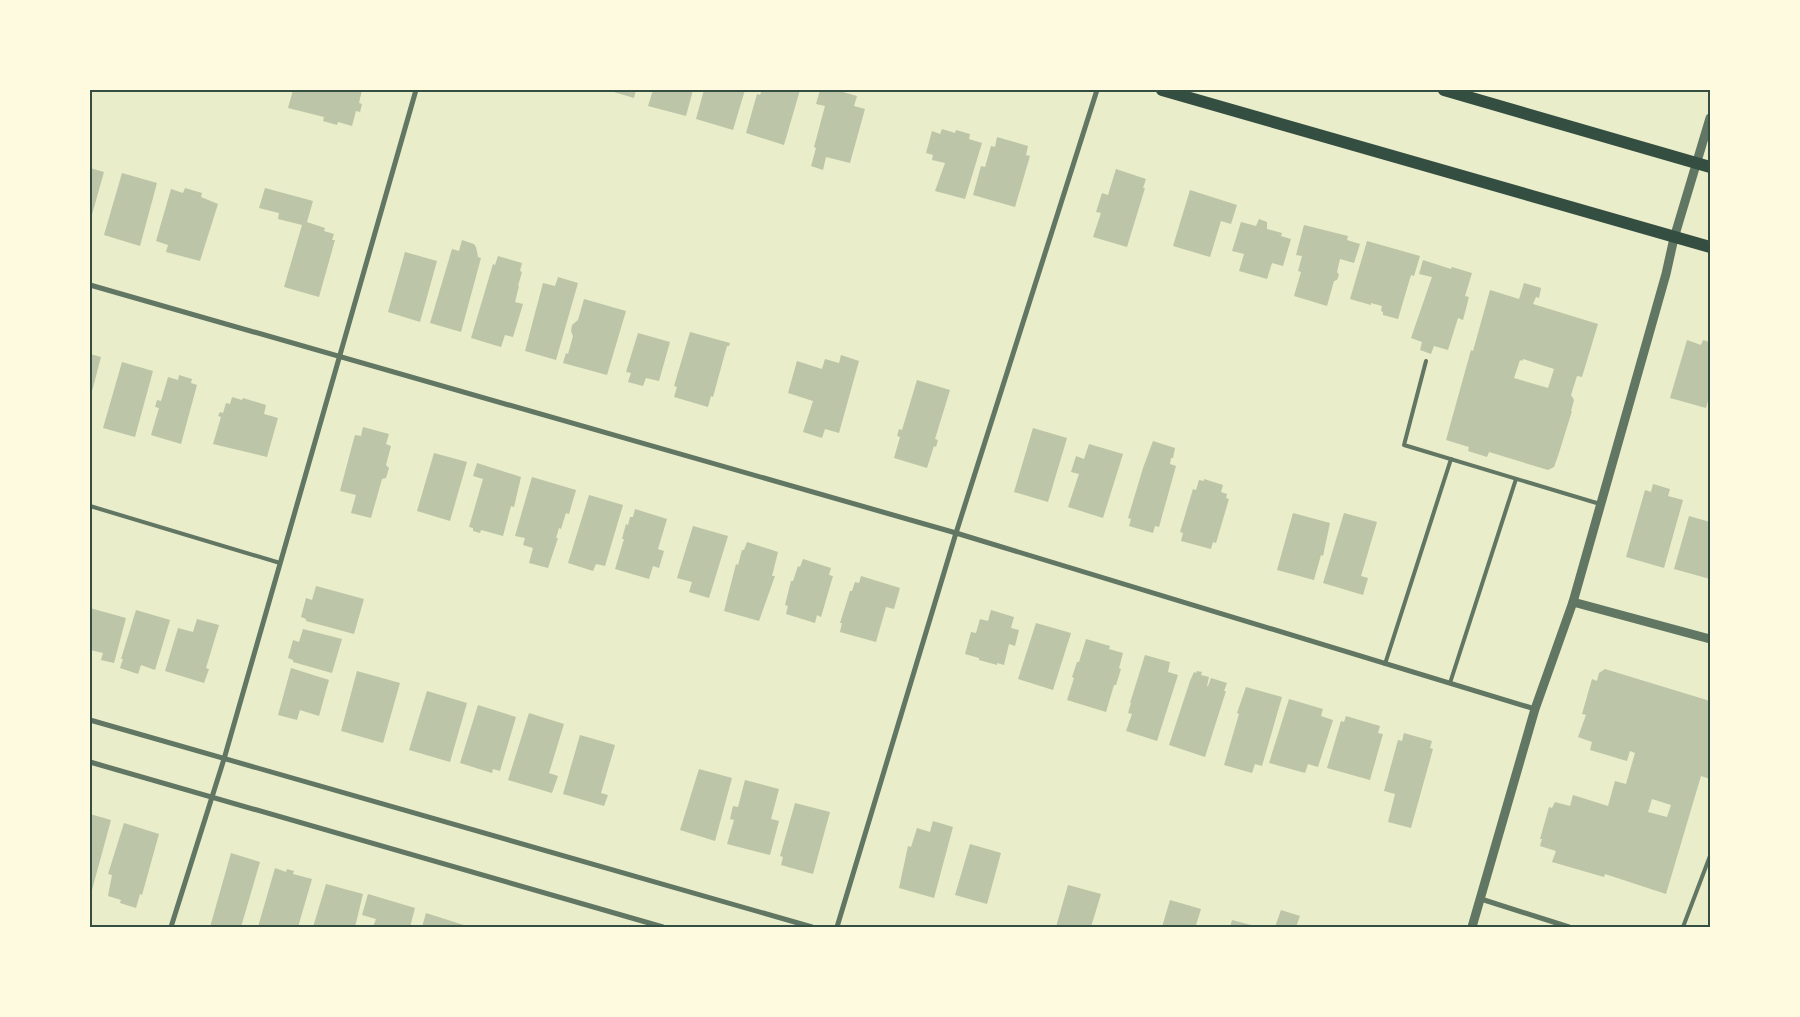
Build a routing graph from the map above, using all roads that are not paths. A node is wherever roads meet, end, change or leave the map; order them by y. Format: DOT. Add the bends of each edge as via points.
graph roads {
  1 [pos="416,90"];
  2 [pos="1097,90"];
  3 [pos="1162,90"];
  4 [pos="1444,90"];
  5 [pos="1710,118"];
  6 [pos="1696,162"];
  7 [pos="1710,167"];
  8 [pos="1674,238"];
  9 [pos="1710,247"];
  10 [pos="90,285"];
  11 [pos="340,357"];
  12 [pos="1426,361"];
  13 [pos="1451,459"];
  14 [pos="1516,479"];
  15 [pos="1600,504"];
  16 [pos="90,506"];
  17 [pos="956,533"];
  18 [pos="280,563"];
  19 [pos="1573,602"];
  20 [pos="1710,639"];
  21 [pos="1385,664"];
  22 [pos="1450,683"];
  23 [pos="1536,709"];
  24 [pos="90,720"];
  25 [pos="224,759"];
  26 [pos="90,762"];
  27 [pos="212,798"];
  28 [pos="1710,856"];
  29 [pos="1481,899"];
  30 [pos="1684,926"];
  31 [pos="171,927"];
  32 [pos="663,927"];
  33 [pos="812,927"];
  34 [pos="837,927"];
  35 [pos="1472,927"];
  36 [pos="1569,927"];
  37 [pos="1691,927"];
  1 -- 11 [label="street"];
  2 -- 17 [label="street"];
  3 -- 8 [label="main road"];
  4 -- 6 [label="main road"];
  5 -- 6 [label="street"];
  6 -- 7 [label="main road"];
  6 -- 8 [label="street"];
  8 -- 9 [label="main road"];
  8 -- 15 [label="street"];
  10 -- 11 [label="street"];
  11 -- 17 [label="street"];
  11 -- 18 [label="street"];
  12 -- 13 [label="lane" via="1404,445"];
  13 -- 14 [label="lane"];
  13 -- 21 [label="lane"];
  14 -- 15 [label="lane"];
  14 -- 22 [label="lane"];
  15 -- 19 [label="street"];
  16 -- 18 [label="lane"];
  17 -- 21 [label="street"];
  17 -- 34 [label="street"];
  18 -- 25 [label="street"];
  19 -- 20 [label="street"];
  19 -- 23 [label="street"];
  21 -- 22 [label="street"];
  22 -- 23 [label="street"];
  23 -- 29 [label="street"];
  24 -- 25 [label="street"];
  25 -- 27 [label="street"];
  25 -- 33 [label="street"];
  26 -- 27 [label="street"];
  27 -- 31 [label="street"];
  27 -- 32 [label="street"];
  28 -- 30 [label="lane"];
  29 -- 35 [label="street"];
  29 -- 36 [label="street"];
  30 -- 37 [label="lane"];
}
